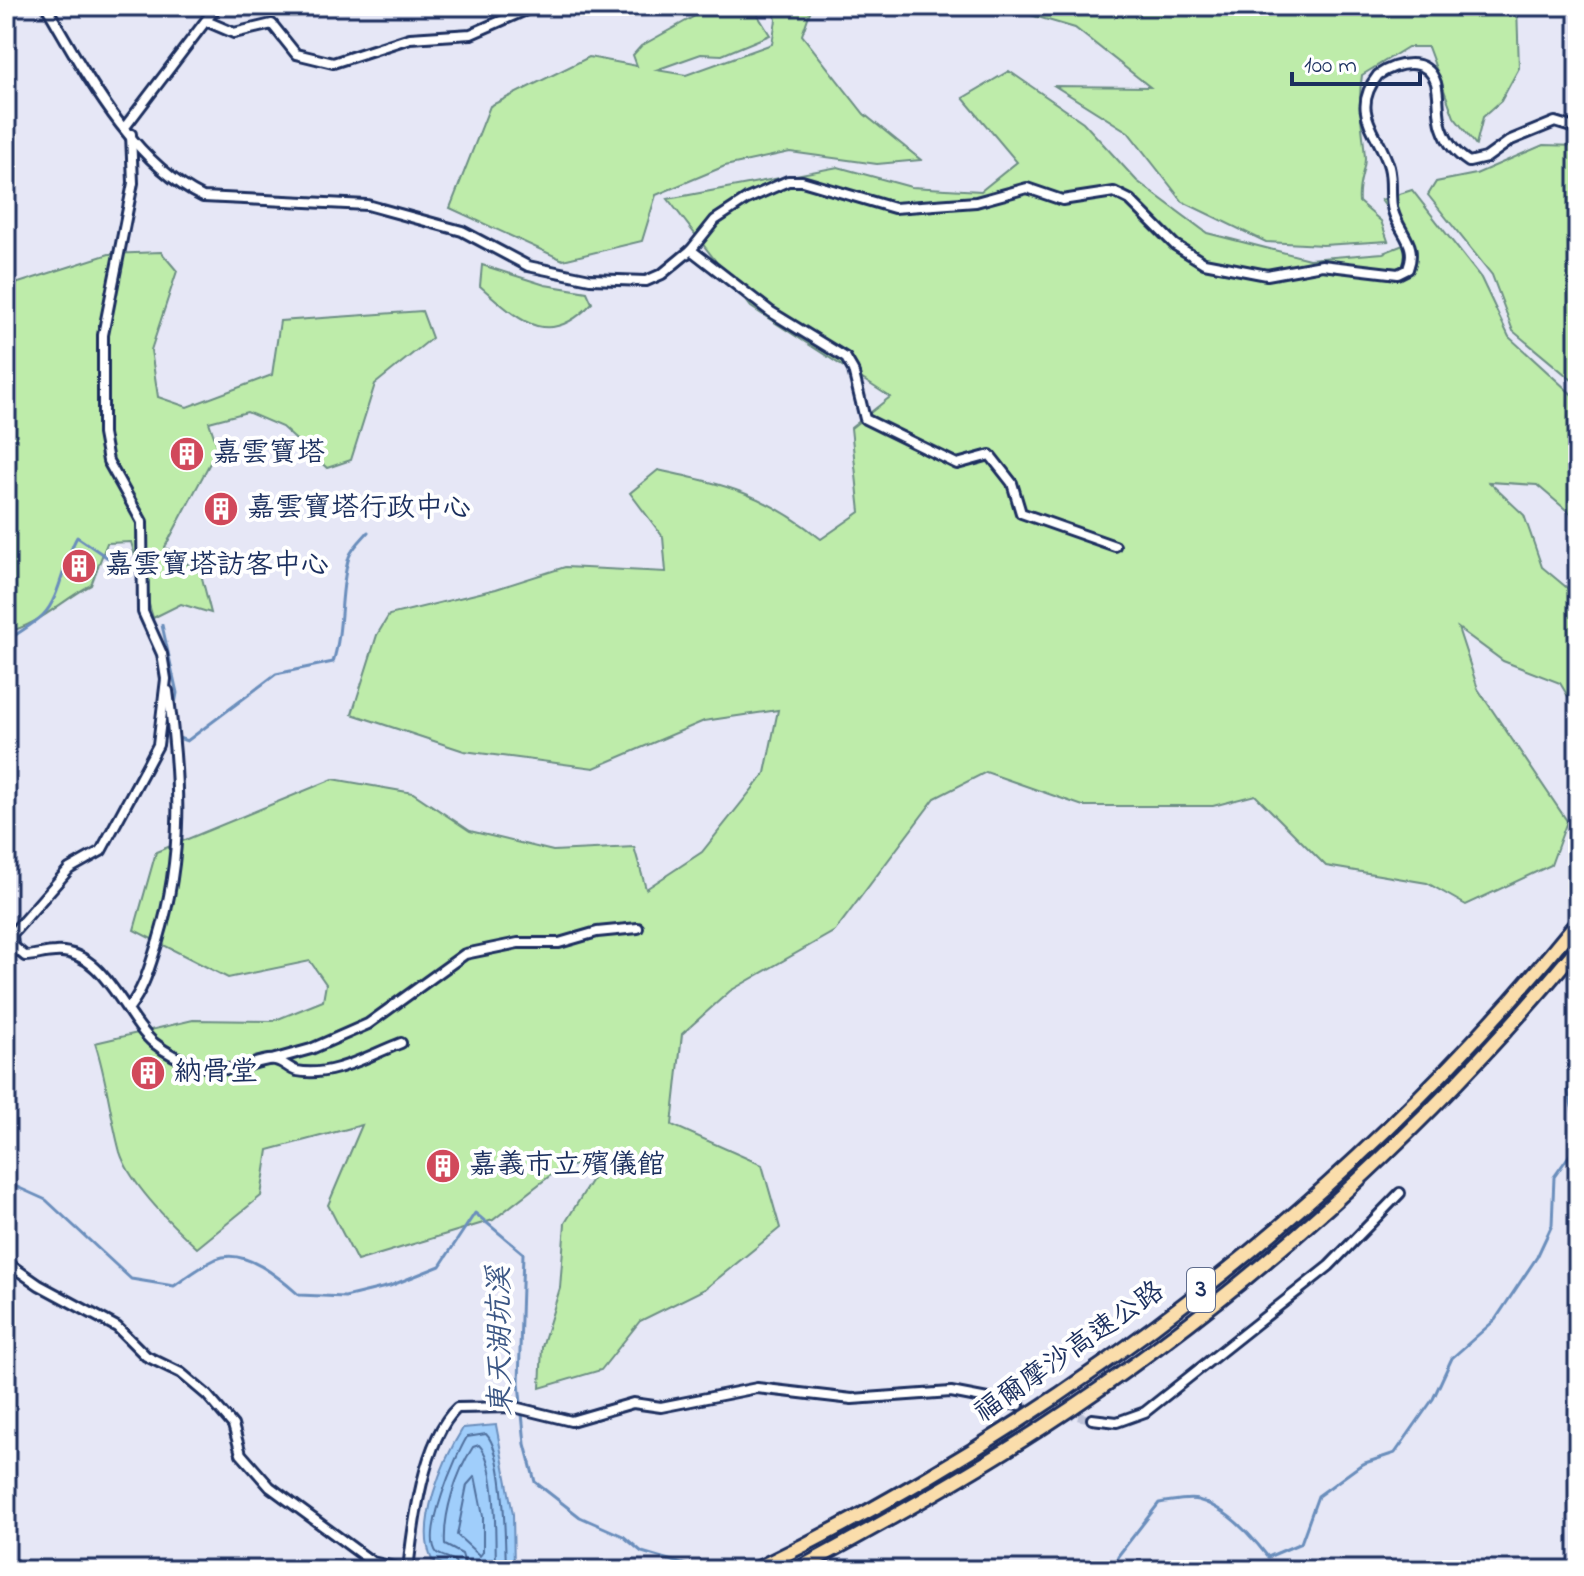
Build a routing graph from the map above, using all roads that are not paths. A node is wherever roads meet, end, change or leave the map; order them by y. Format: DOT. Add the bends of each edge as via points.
graph roads {
  1 [pos="46,6"];
  2 [pos="217,6"];
  3 [pos="535,6"];
  4 [pos="206,21"];
  5 [pos="1578,129"];
  6 [pos="128,130"];
  7 [pos="691,250"];
  8 [pos="1115,546"];
  9 [pos="166,679"];
  10 [pos="1578,921"];
  11 [pos="638,928"];
  12 [pos="13,946"];
  13 [pos="1578,947"];
  14 [pos="6,956"];
  15 [pos="129,1008"];
  16 [pos="401,1043"];
  17 [pos="274,1059"];
  18 [pos="1400,1193"];
  19 [pos="6,1262"];
  20 [pos="1019,1405"];
  21 [pos="1092,1419"];
  22 [pos="408,1570"];
  23 [pos="754,1570"];
  24 [pos="796,1570"];
  1 -- 6 [label="street" via="100,99"];
  2 -- 4 [label="street"];
  3 -- 4 [label="street" via="471,34 410,38 333,63 296,54 272,24 234,33"];
  4 -- 6 [label="street"];
  5 -- 7 [label="street" via="1555,122 1469,162 1452,148 1442,129 1431,72 1409,63 1378,75 1366,95 1370,130 1389,166 1394,212 1411,244 1408,269 1398,274 1322,265 1267,275 1234,271 1204,263 1175,245 1122,194 1062,200 1027,188 976,202 894,208 788,181 715,220"];
  6 -- 7 [label="street" via="149,160 203,197 367,205 462,231 528,266 574,276 646,281"];
  6 -- 9 [label="street" via="133,183 103,335 103,434 108,461 142,522 143,612 162,654"];
  7 -- 8 [label="street" via="771,312 846,358 865,419 957,464 990,455 1012,483 1021,513"];
  9 -- 12 [label="street" via="158,745 101,851 59,879 12,934"];
  9 -- 15 [label="street" via="179,781 175,867 143,990"];
  10 -- 23 [label="highway, 福爾摩沙高速公路 / 3" via="1404,1115 1285,1223 1150,1331 926,1478"];
  11 -- 17 [label="street" via="465,954 368,1024"];
  12 -- 14 [label="street"];
  12 -- 15 [label="street" via="25,956 57,951 74,956 107,979"];
  13 -- 24 [label="highway, 福爾摩沙高速公路 / 3" via="1411,1130 1295,1236 1185,1325 1044,1426 925,1500"];
  15 -- 17 [label="street" via="155,1044 206,1068"];
  16 -- 17 [label="street" via="330,1070 296,1071"];
  18 -- 21 [label="street" via="1329,1266 1145,1412 1117,1422"];
  19 -- 22 [label="street" via="117,1327 146,1356 181,1373 233,1425 241,1454 270,1487 372,1562"];
  20 -- 22 [label="street" via="951,1392 852,1399 757,1388 661,1407 633,1403 571,1421 514,1407 457,1408 435,1437 415,1509"];
}
